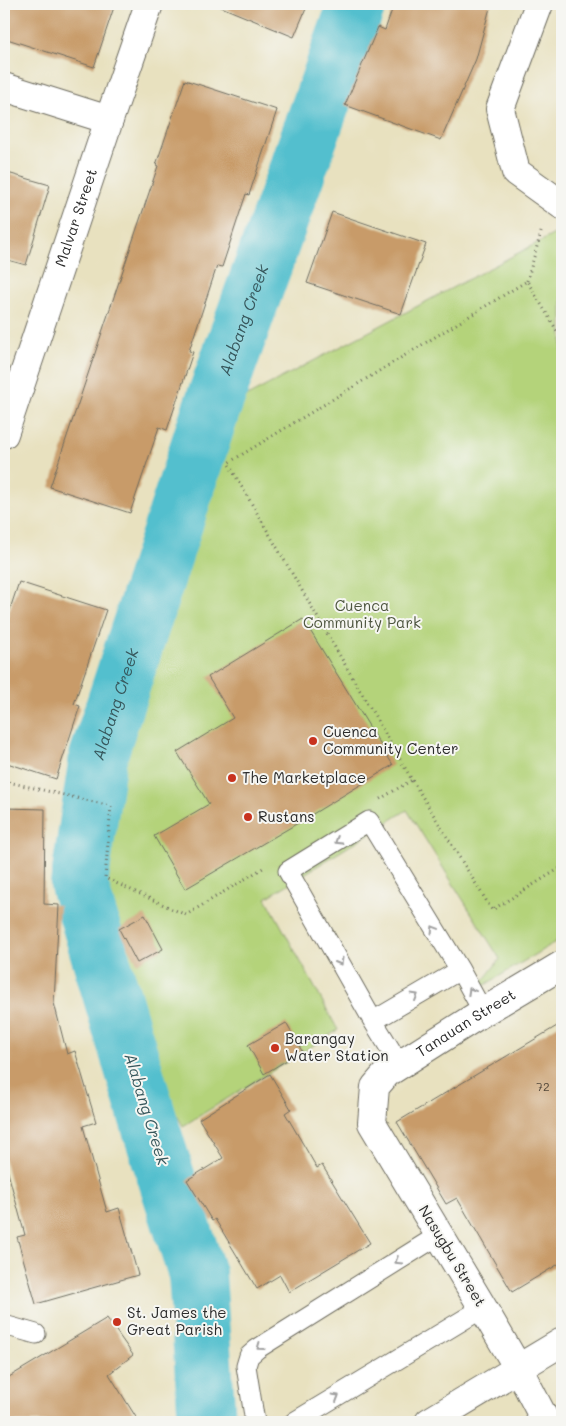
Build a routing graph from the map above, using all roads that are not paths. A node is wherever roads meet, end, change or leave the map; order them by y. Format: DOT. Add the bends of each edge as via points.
graph roads {
  1 [pos="149,4"];
  2 [pos="539,4"];
  3 [pos="4,87"];
  4 [pos="109,120"];
  5 [pos="556,201"];
  6 [pos="4,434"];
  7 [pos="562,965"];
  8 [pos="460,970"];
  9 [pos="483,1012"];
  10 [pos="373,1020"];
  11 [pos="400,1065"];
  12 [pos="375,1087"];
  13 [pos="439,1236"];
  14 [pos="483,1308"];
  15 [pos="4,1325"];
  16 [pos="36,1334"];
  17 [pos="562,1342"];
  18 [pos="518,1368"];
  19 [pos="256,1422"];
  20 [pos="294,1422"];
  21 [pos="430,1422"];
  22 [pos="546,1422"];
  1 -- 4 [label="street, Malvar Street"];
  2 -- 5 [label="street" via="500,109 516,172"];
  3 -- 4 [label="street"];
  4 -- 6 [label="street, Malvar Street"];
  7 -- 9 [label="street, Tanauan Street"];
  9 -- 8 [label="lane, one-way"];
  10 -- 8 [label="lane, one-way"];
  8 -- 10 [label="lane, one-way" via="369,822 288,871"];
  9 -- 11 [label="street, Tanauan Street"];
  10 -- 11 [label="lane"];
  11 -- 12 [label="street, Tanauan Street" via="387,1073"];
  12 -- 13 [label="street, Nasugbu Street" via="372,1123"];
  13 -- 14 [label="street, Nasugbu Street"];
  13 -- 19 [label="lane, one-way" via="257,1348 246,1366"];
  14 -- 18 [label="street, Nasugbu Street"];
  20 -- 14 [label="lane, one-way"];
  15 -- 16 [label="lane"];
  17 -- 18 [label="street"];
  18 -- 21 [label="street"];
  18 -- 22 [label="street, Nasugbu Street"];
}
